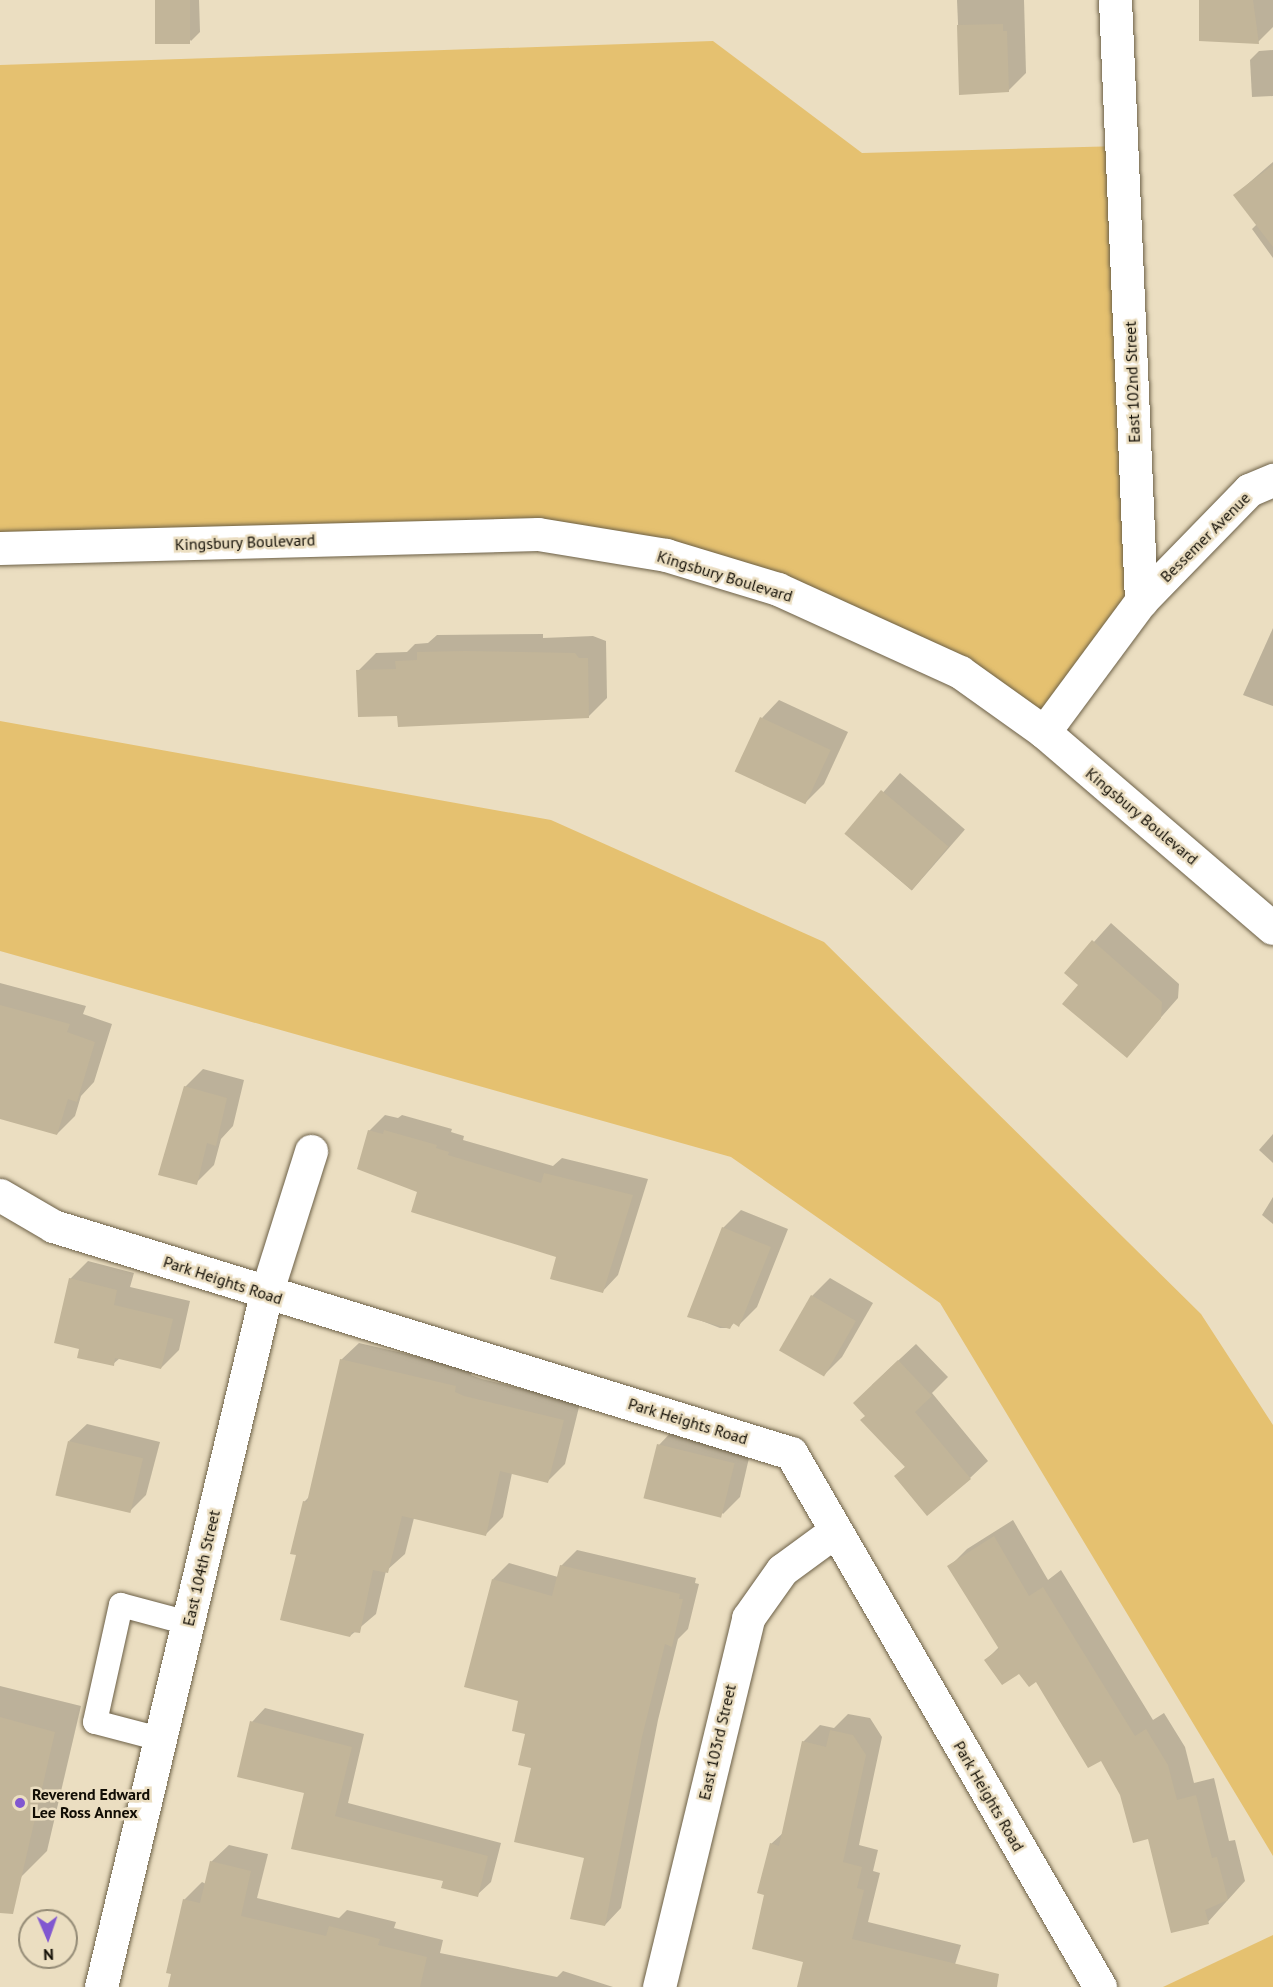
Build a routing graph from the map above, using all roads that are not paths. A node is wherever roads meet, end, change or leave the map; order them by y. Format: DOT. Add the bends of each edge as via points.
graph roads {
  1 [pos="1115,0"];
  2 [pos="1273,480"];
  3 [pos="0,548"];
  4 [pos="1142,601"];
  5 [pos="1044,732"];
  6 [pos="1273,928"];
  7 [pos="311,1151"];
  8 [pos="0,1195"];
  9 [pos="266,1294"];
  10 [pos="835,1532"];
  11 [pos="188,1623"];
  12 [pos="160,1739"];
  13 [pos="101,1987"];
  14 [pos="659,1987"];
  15 [pos="1100,1987"];
  1 -- 4 [label="street, East 102nd Street"];
  2 -- 4 [label="street, Bessemer Avenue" via="1249,490"];
  3 -- 5 [label="street, Kingsbury Boulevard" via="538,534 666,555 778,589 960,672"];
  4 -- 5 [label="street"];
  5 -- 6 [label="street, Kingsbury Boulevard"];
  7 -- 9 [label="street, East 104th Street"];
  8 -- 9 [label="street, Park Heights Road" via="53,1226"];
  9 -- 10 [label="street, Park Heights Road" via="791,1452"];
  9 -- 11 [label="street, East 104th Street"];
  10 -- 14 [label="street, East 103rd Street" via="782,1570 748,1618"];
  10 -- 15 [label="street, Park Heights Road"];
  11 -- 12 [label="street, East 104th Street"];
  11 -- 12 [label="lane" via="121,1605 95,1722"];
  12 -- 13 [label="street, East 104th Street"];
}
